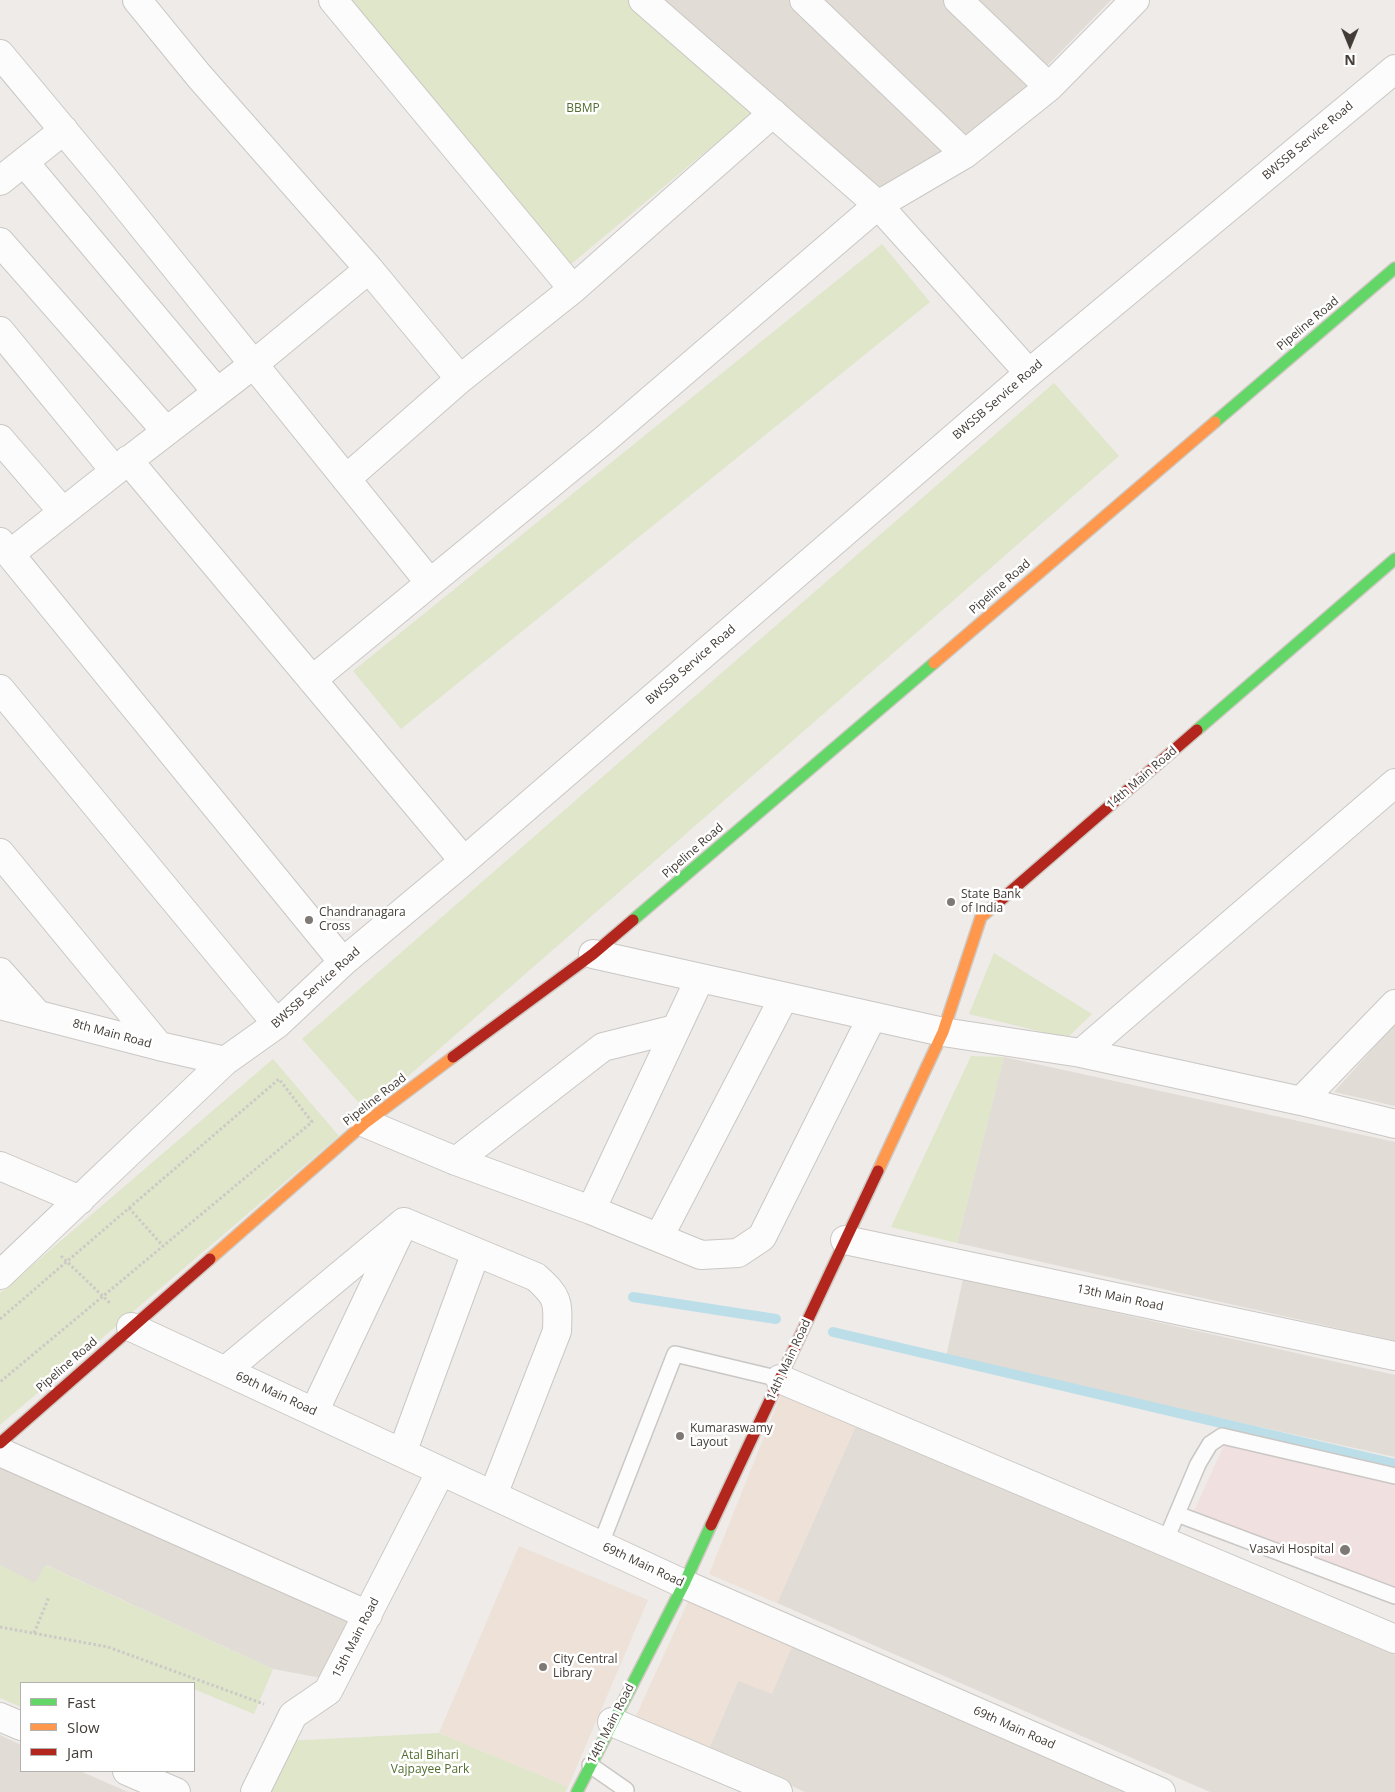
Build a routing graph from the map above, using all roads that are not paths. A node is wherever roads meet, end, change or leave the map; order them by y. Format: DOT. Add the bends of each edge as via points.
graph roads {
  1 [pos="137,0"];
  2 [pos="333,0"];
  3 [pos="643,0"];
  4 [pos="804,0"];
  5 [pos="958,0"];
  6 [pos="1135,0"];
  7 [pos="2,62"];
  8 [pos="1395,69"];
  9 [pos="1049,87"];
  10 [pos="773,113"];
  11 [pos="64,130"];
  12 [pos="965,154"];
  13 [pos="24,162"];
  14 [pos="0,181"];
  15 [pos="878,205"];
  16 [pos="0,242"];
  17 [pos="369,268"];
  18 [pos="1395,268"];
  19 [pos="573,289"];
  20 [pos="0,331"];
  21 [pos="254,364"];
  22 [pos="1029,372"];
  23 [pos="460,379"];
  24 [pos="217,392"];
  25 [pos="166,431"];
  26 [pos="0,438"];
  27 [pos="121,466"];
  28 [pos="346,479"];
  29 [pos="63,512"];
  30 [pos="5,548"];
  31 [pos="1395,559"];
  32 [pos="430,583"];
  33 [pos="312,680"];
  34 [pos="0,689"];
  35 [pos="1395,783"];
  36 [pos="0,853"];
  37 [pos="464,861"];
  38 [pos="593,954"];
  39 [pos="343,962"];
  40 [pos="0,972"];
  41 [pos="700,978"];
  42 [pos="784,997"];
  43 [pos="1395,1004"];
  44 [pos="0,1005"];
  45 [pos="38,1014"];
  46 [pos="872,1017"];
  47 [pos="277,1024"];
  48 [pos="675,1030"];
  49 [pos="943,1032"];
  50 [pos="159,1046"];
  51 [pos="1082,1053"];
  52 [pos="225,1061"];
  53 [pos="1301,1101"];
  54 [pos="366,1123"];
  55 [pos="1395,1124"];
  56 [pos="456,1161"];
  57 [pos="0,1166"];
  58 [pos="80,1200"];
  59 [pos="591,1210"];
  60 [pos="404,1222"];
  61 [pos="659,1237"];
  62 [pos="845,1240"];
  63 [pos="476,1252"];
  64 [pos="0,1275"];
  65 [pos="131,1327"];
  66 [pos="1395,1356"];
  67 [pos="226,1370"];
  68 [pos="780,1379"];
  69 [pos="314,1412"];
  70 [pos="0,1443"];
  71 [pos="0,1452"];
  72 [pos="402,1453"];
  73 [pos="441,1471"];
  74 [pos="1395,1476"];
  75 [pos="493,1495"];
  76 [pos="1177,1514"];
  77 [pos="1165,1542"];
  78 [pos="600,1546"];
  79 [pos="684,1584"];
  80 [pos="1395,1596"];
  81 [pos="368,1615"];
  82 [pos="1395,1640"];
  83 [pos="0,1716"];
  84 [pos="612,1722"];
  85 [pos="20,1726"];
  86 [pos="590,1765"];
  87 [pos="129,1772"];
  88 [pos="176,1792"];
  89 [pos="255,1792"];
  90 [pos="577,1792"];
  91 [pos="625,1792"];
  92 [pos="778,1792"];
  93 [pos="1161,1792"];
  1 -- 17 [label="street" via="205,83"];
  2 -- 19 [label="street"];
  3 -- 10 [label="street"];
  4 -- 12 [label="street"];
  5 -- 9 [label="street"];
  6 -- 9 [label="street"];
  7 -- 11 [label="street"];
  8 -- 22 [label="street, BWSSB Service Road"];
  9 -- 12 [label="street"];
  10 -- 15 [label="street"];
  10 -- 19 [label="street"];
  11 -- 13 [label="street"];
  11 -- 21 [label="street"];
  12 -- 15 [label="street"];
  13 -- 14 [label="street"];
  13 -- 24 [label="street"];
  15 -- 22 [label="street"];
  15 -- 32 [label="street" via="604,440"];
  16 -- 25 [label="street"];
  17 -- 21 [label="street"];
  17 -- 23 [label="street"];
  18 -- 38 [label="street, Pipeline Road"];
  19 -- 23 [label="street"];
  20 -- 27 [label="street"];
  21 -- 24 [label="street"];
  21 -- 28 [label="street"];
  22 -- 37 [label="street, BWSSB Service Road"];
  23 -- 28 [label="street"];
  24 -- 25 [label="street"];
  25 -- 27 [label="street"];
  26 -- 29 [label="street"];
  27 -- 29 [label="street"];
  27 -- 33 [label="street"];
  28 -- 32 [label="street"];
  29 -- 30 [label="street"];
  30 -- 39 [label="street"];
  31 -- 49 [label="street, 14th Main Road" via="980,918"];
  32 -- 33 [label="street"];
  33 -- 37 [label="street"];
  34 -- 47 [label="street"];
  35 -- 51 [label="street"];
  36 -- 50 [label="street"];
  37 -- 39 [label="street, BWSSB Service Road"];
  38 -- 41 [label="street"];
  38 -- 54 [label="street, Pipeline Road"];
  39 -- 47 [label="street, BWSSB Service Road"];
  40 -- 45 [label="street"];
  41 -- 42 [label="street"];
  41 -- 48 [label="street"];
  42 -- 46 [label="street"];
  42 -- 61 [label="street"];
  43 -- 53 [label="street"];
  44 -- 45 [label="street, 8th Main Road"];
  45 -- 50 [label="street, 8th Main Road"];
  46 -- 49 [label="street"];
  46 -- 61 [label="street" via="762,1237 738,1254 701,1254"];
  47 -- 52 [label="street, BWSSB Service Road"];
  48 -- 56 [label="street" via="603,1047"];
  48 -- 59 [label="street"];
  49 -- 51 [label="street"];
  49 -- 62 [label="street, 14th Main Road"];
  50 -- 52 [label="street, 8th Main Road"];
  51 -- 53 [label="street"];
  52 -- 58 [label="street, BWSSB Service Road"];
  53 -- 55 [label="street"];
  54 -- 56 [label="street"];
  54 -- 65 [label="street, Pipeline Road"];
  56 -- 59 [label="street"];
  57 -- 58 [label="street"];
  58 -- 64 [label="street, BWSSB Service Road"];
  59 -- 61 [label="street"];
  60 -- 63 [label="street"];
  60 -- 67 [label="street"];
  60 -- 69 [label="street"];
  62 -- 66 [label="street, 13th Main Road"];
  62 -- 68 [label="street, 14th Main Road"];
  63 -- 72 [label="street"];
  63 -- 75 [label="street" via="536,1277 553,1293 558,1306 557,1331"];
  65 -- 67 [label="street, 69th Main Road"];
  65 -- 70 [label="street, Pipeline Road"];
  67 -- 69 [label="street, 69th Main Road"];
  68 -- 77 [label="street"];
  68 -- 78 [label="lane" via="675,1354"];
  68 -- 79 [label="street, 14th Main Road"];
  69 -- 72 [label="street, 69th Main Road"];
  71 -- 81 [label="street"];
  72 -- 73 [label="street, 69th Main Road"];
  73 -- 75 [label="street, 69th Main Road"];
  73 -- 81 [label="street, 15th Main Road"];
  74 -- 76 [label="lane" via="1222,1436 1210,1444 1198,1464"];
  75 -- 78 [label="street, 69th Main Road"];
  76 -- 77 [label="lane"];
  76 -- 80 [label="lane"];
  77 -- 82 [label="street"];
  78 -- 79 [label="street, 69th Main Road"];
  79 -- 84 [label="street, 14th Main Road"];
  79 -- 93 [label="street, 69th Main Road"];
  81 -- 89 [label="street, 15th Main Road" via="328,1691 293,1715"];
  83 -- 85 [label="street"];
  84 -- 86 [label="street, 14th Main Road"];
  84 -- 92 [label="street"];
  86 -- 90 [label="street, 14th Main Road"];
  86 -- 91 [label="lane"];
  87 -- 88 [label="street"];
}
